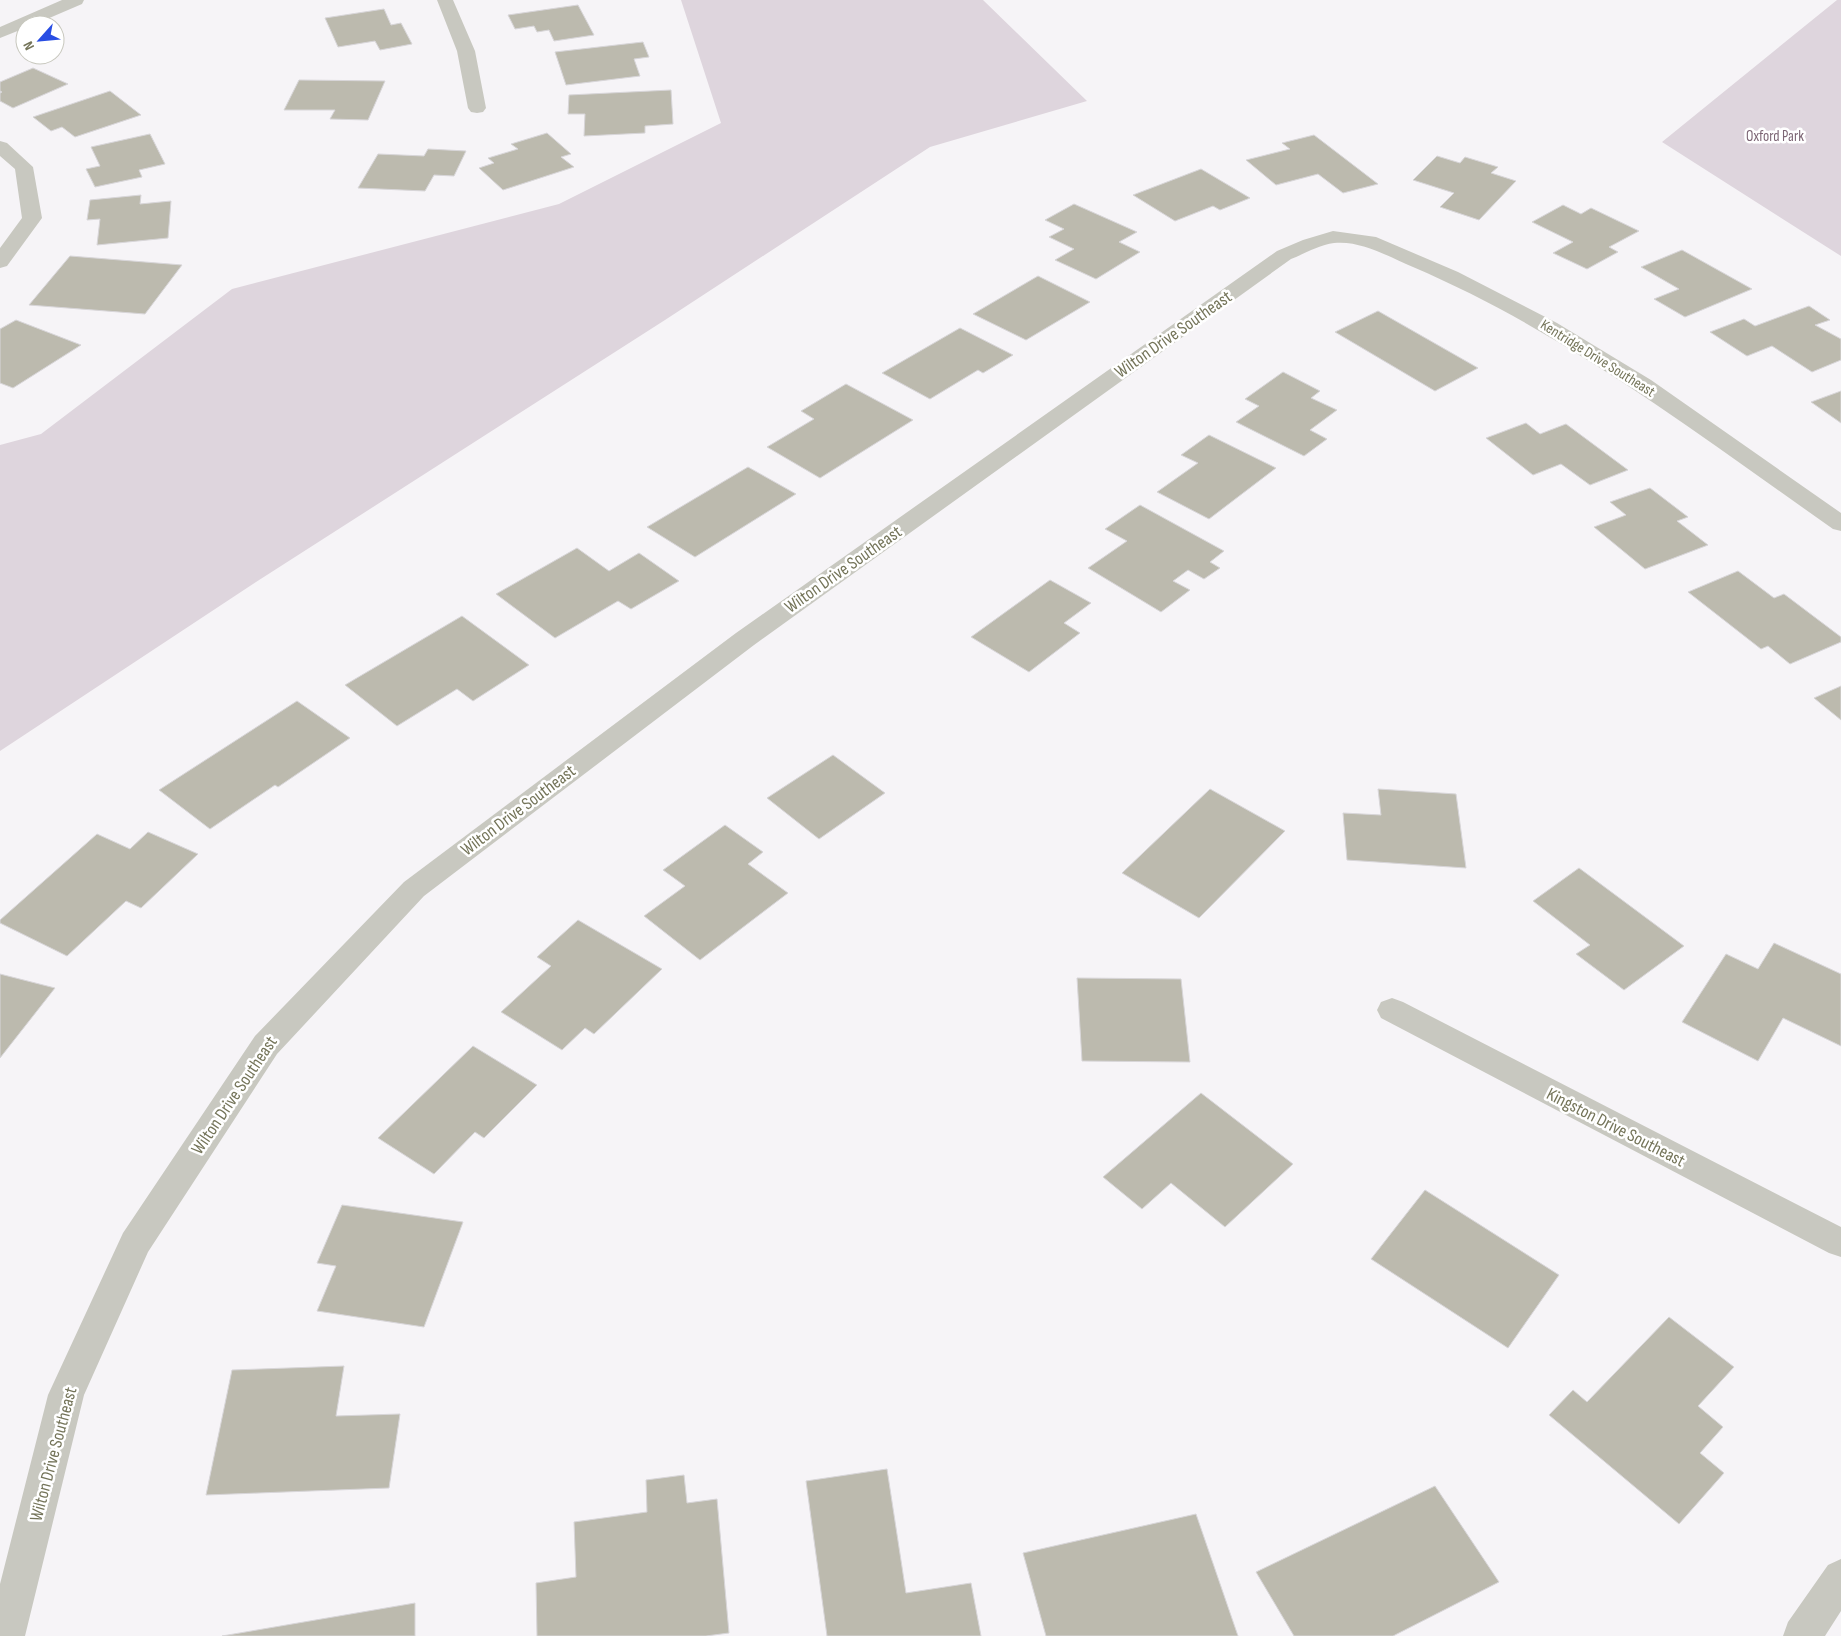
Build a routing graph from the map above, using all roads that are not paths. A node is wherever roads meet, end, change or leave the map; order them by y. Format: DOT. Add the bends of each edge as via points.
graph roads {
  1 [pos="76,0"];
  2 [pos="445,0"];
  3 [pos="0,34"];
  4 [pos="477,108"];
  5 [pos="0,147"];
  6 [pos="1333,237"];
  7 [pos="0,262"];
  8 [pos="1841,524"];
  9 [pos="1392,1010"];
  10 [pos="1841,1243"];
  11 [pos="1841,1578"];
  12 [pos="6,1636"];
  13 [pos="1802,1636"];
  1 -- 3 [label="street"];
  2 -- 4 [label="street" via="466,51"];
  5 -- 7 [label="street" via="24,167 32,218"];
  6 -- 8 [label="street, Kentridge Drive Southeast" via="1370,241 1396,251 1550,327 1643,385"];
  6 -- 12 [label="street, Wilton Drive Southeast" via="1284,255 1260,272 745,639 414,889 266,1045 136,1243 66,1395"];
  9 -- 10 [label="street, Kingston Drive Southeast"];
  11 -- 13 [label="street"];
}
